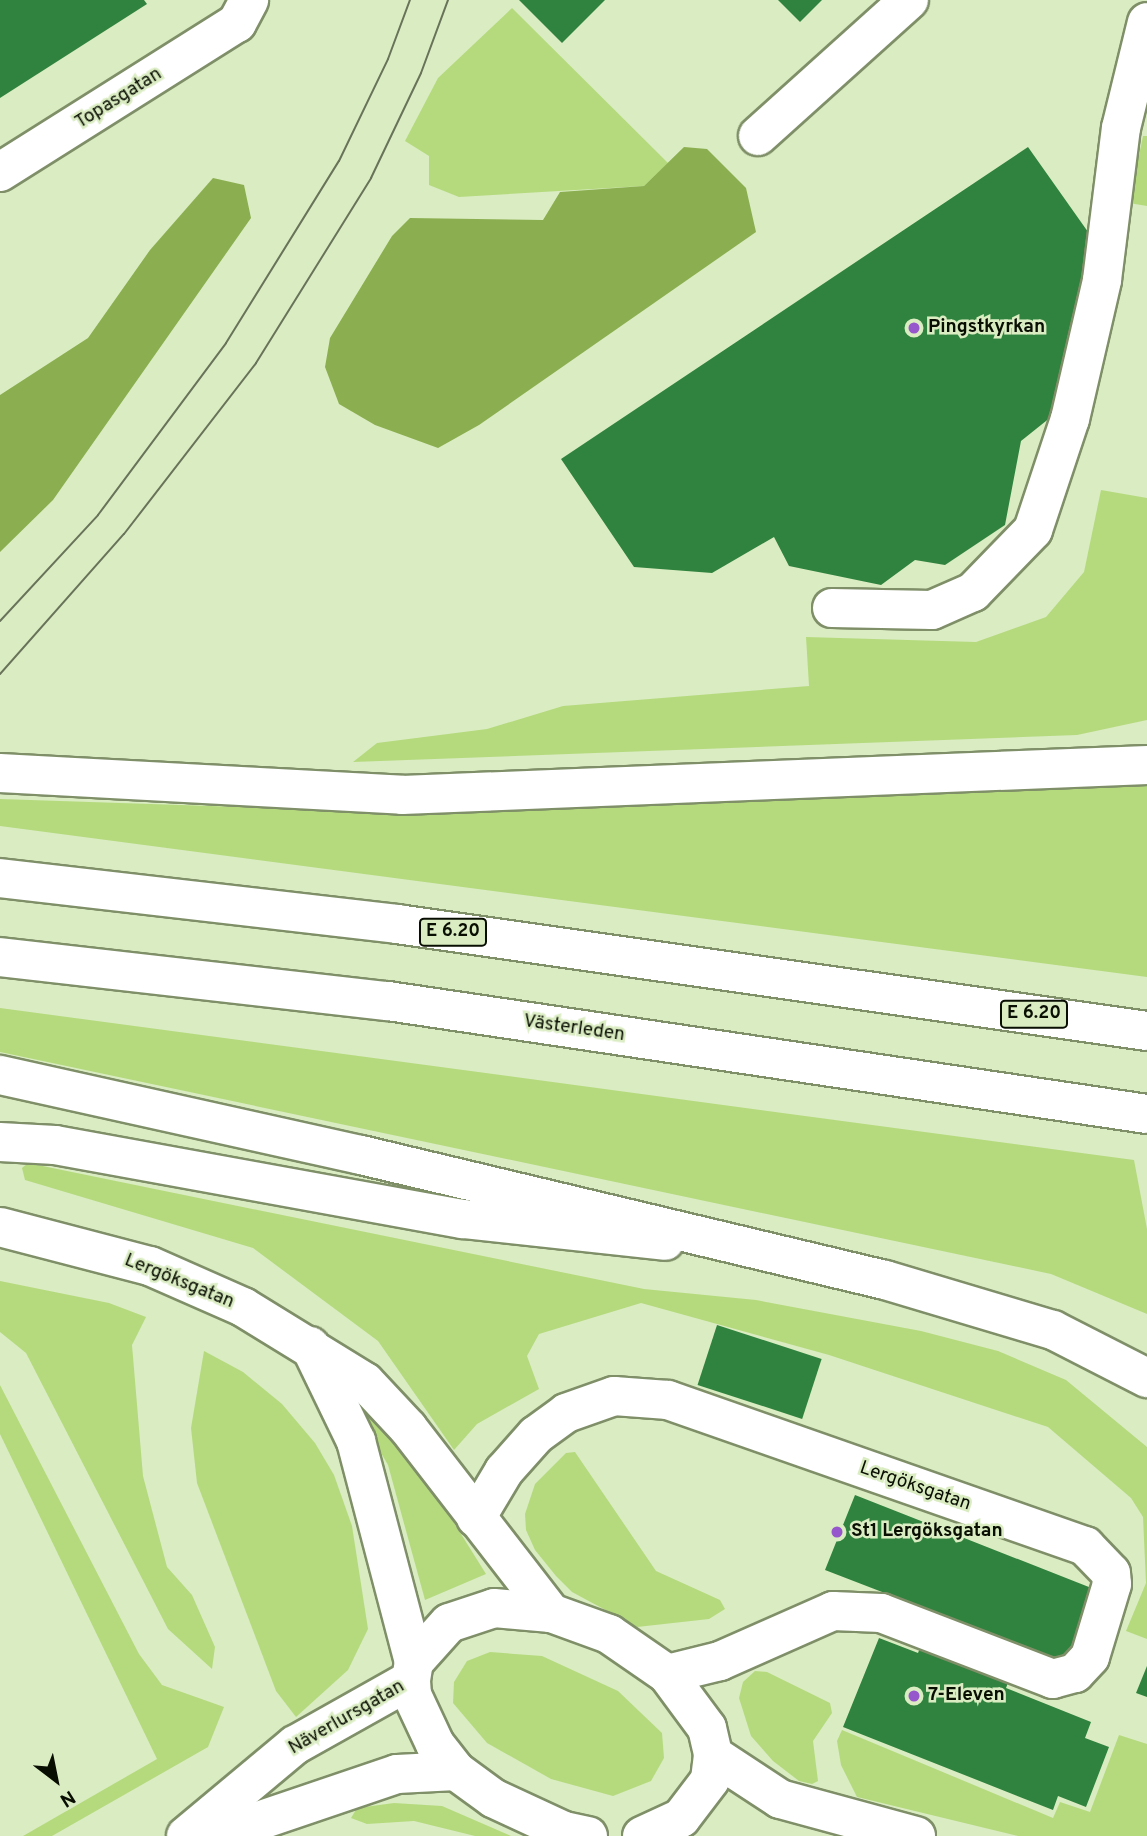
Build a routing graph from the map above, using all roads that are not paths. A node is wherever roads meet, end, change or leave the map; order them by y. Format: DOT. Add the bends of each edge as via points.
graph roads {
  1 [pos="909,0"];
  2 [pos="243,12"];
  3 [pos="1147,22"];
  4 [pos="758,136"];
  5 [pos="0,172"];
  6 [pos="832,608"];
  7 [pos="1147,765"];
  8 [pos="0,773"];
  9 [pos="0,878"];
  10 [pos="0,957"];
  11 [pos="1147,1031"];
  12 [pos="0,1075"];
  13 [pos="1147,1114"];
  14 [pos="0,1142"];
  15 [pos="0,1227"];
  16 [pos="775,1252"];
  17 [pos="309,1344"];
  18 [pos="1147,1378"];
  19 [pos="475,1518"];
  20 [pos="551,1613"];
  21 [pos="413,1671"];
  22 [pos="667,1674"];
  23 [pos="713,1755"];
  24 [pos="456,1771"];
  25 [pos="654,1835"];
  26 [pos="186,1836"];
  27 [pos="214,1836"];
  28 [pos="588,1836"];
  29 [pos="916,1836"];
  1 -- 4 [label="main road"];
  2 -- 5 [label="main road, Topasgatan"];
  3 -- 6 [label="main road" via="1121,128 1102,280 1070,419 1033,530 973,592 932,610"];
  7 -- 8 [label="main road" via="402,795"];
  9 -- 11 [label="main road, E 6.20" via="397,924"];
  10 -- 13 [label="main road, Västerleden" via="388,1002"];
  12 -- 16 [label="main road"];
  14 -- 16 [label="main road" via="55,1145 463,1219"];
  15 -- 17 [label="main road, Lergöksgatan" via="150,1266 243,1307"];
  16 -- 18 [label="main road" via="1053,1330"];
  17 -- 19 [label="main road, Lergöksgatan" via="365,1381"];
  17 -- 21 [label="main road" via="356,1441"];
  19 -- 20 [label="main road, Lergöksgatan"];
  19 -- 22 [label="main road, Lergöksgatan" via="504,1471 536,1435 565,1413 614,1396 668,1400 1085,1546 1111,1573 1112,1584 1090,1657 1075,1673 1053,1679 881,1613 833,1611 720,1661"];
  20 -- 21 [label="main road" via="494,1608 471,1613 434,1635"];
  20 -- 22 [label="main road" via="609,1634"];
  21 -- 24 [label="main road" via="423,1721"];
  21 -- 26 [label="main road, Näverlursgatan" via="295,1745"];
  22 -- 23 [label="main road" via="707,1728"];
  23 -- 25 [label="main road" via="710,1780 699,1800"];
  23 -- 29 [label="main road" via="780,1799"];
  24 -- 27 [label="main road" via="397,1774"];
  24 -- 28 [label="main road" via="493,1798 564,1831"];
}
